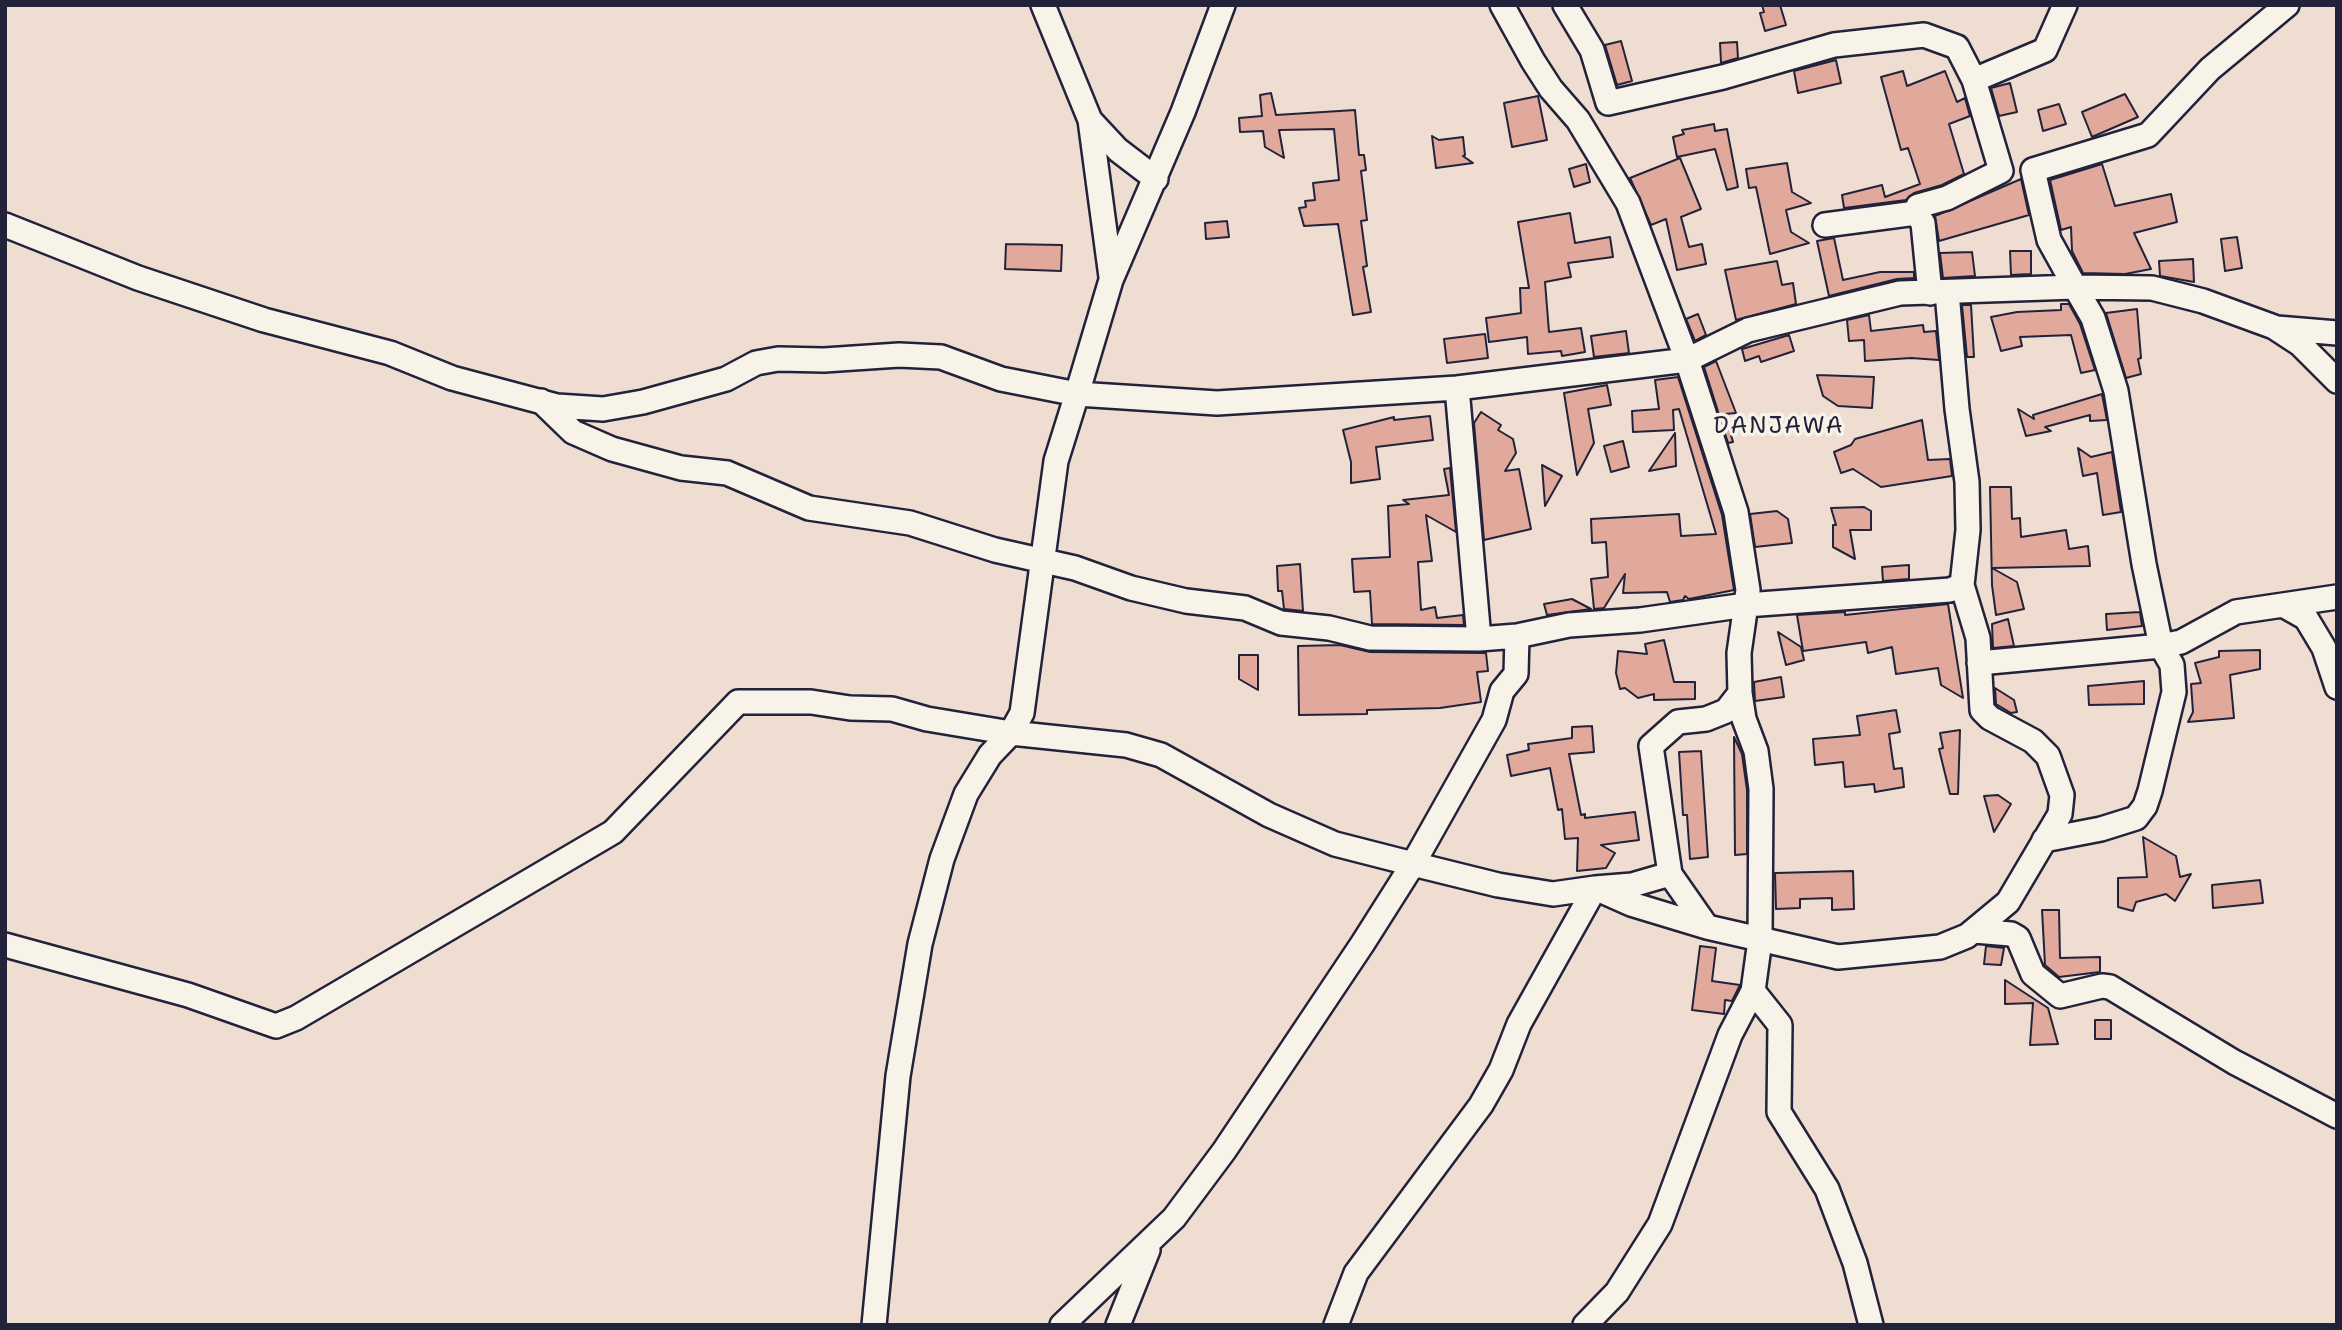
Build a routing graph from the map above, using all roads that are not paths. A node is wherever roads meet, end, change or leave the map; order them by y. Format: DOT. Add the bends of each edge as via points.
graph roads {
  1 [pos="1043,5"];
  2 [pos="1223,5"];
  3 [pos="1565,5"];
  4 [pos="2065,5"];
  5 [pos="2287,5"];
  6 [pos="1507,6"];
  7 [pos="1974,80"];
  8 [pos="1090,121"];
  9 [pos="2034,170"];
  10 [pos="2001,171"];
  11 [pos="1156,179"];
  12 [pos="1916,212"];
  13 [pos="5,225"];
  14 [pos="1825,225"];
  15 [pos="1111,280"];
  16 [pos="2076,287"];
  17 [pos="1939,293"];
  18 [pos="2274,327"];
  19 [pos="2337,333"];
  20 [pos="1687,360"];
  21 [pos="2337,381"];
  22 [pos="1457,388"];
  23 [pos="1077,394"];
  24 [pos="541,401"];
  25 [pos="1045,561"];
  26 [pos="1962,585"];
  27 [pos="2337,597"];
  28 [pos="1746,605"];
  29 [pos="2283,605"];
  30 [pos="1517,636"];
  31 [pos="1479,639"];
  32 [pos="2161,646"];
  33 [pos="1979,663"];
  34 [pos="2337,687"];
  35 [pos="1740,693"];
  36 [pos="1011,733"];
  37 [pos="2044,840"];
  38 [pos="1413,864"];
  39 [pos="1671,874"];
  40 [pos="1595,888"];
  41 [pos="1707,927"];
  42 [pos="1974,931"];
  43 [pos="1760,940"];
  44 [pos="5,946"];
  45 [pos="1753,991"];
  46 [pos="2337,1116"];
  47 [pos="1152,1240"];
  48 [pos="874,1325"];
  49 [pos="1062,1325"];
  50 [pos="1118,1325"];
  51 [pos="1336,1325"];
  52 [pos="1585,1325"];
  53 [pos="1871,1325"];
  1 -- 8 [label="street"];
  2 -- 11 [label="street"];
  3 -- 7 [label="street" via="1592,50 1608,103 1834,45 1924,34 1957,47"];
  4 -- 7 [label="street" via="2045,50"];
  5 -- 9 [label="street" via="2210,69 2148,135"];
  6 -- 20 [label="street" via="1539,70 1578,120 1628,204"];
  7 -- 10 [label="street"];
  8 -- 11 [label="street"];
  8 -- 15 [label="street"];
  9 -- 10 [label="street"];
  9 -- 16 [label="street" via="2049,240"];
  10 -- 12 [label="street" via="1947,198 1918,206"];
  11 -- 15 [label="street"];
  12 -- 14 [label="street"];
  12 -- 17 [label="street" via="1923,223"];
  13 -- 24 [label="street" via="138,278 264,320 390,353 452,378"];
  15 -- 23 [label="street"];
  16 -- 17 [label="street"];
  16 -- 18 [label="street" via="2172,292"];
  16 -- 32 [label="street" via="2093,318 2116,391"];
  17 -- 20 [label="street" via="1900,293 1748,330"];
  17 -- 26 [label="street" via="1967,482"];
  18 -- 19 [label="street"];
  18 -- 21 [label="street" via="2300,344"];
  20 -- 22 [label="street"];
  20 -- 28 [label="street" via="1736,512 1748,590"];
  22 -- 23 [label="street" via="1217,403"];
  22 -- 31 [label="street"];
  23 -- 24 [label="street" via="1001,379 941,357 899,355 778,359 756,363 726,379 603,408"];
  23 -- 25 [label="street" via="1056,461"];
  24 -- 25 [label="street" via="573,432 612,449 681,468 727,473 809,508 910,523"];
  25 -- 31 [label="street" via="1131,589 1245,608 1281,623 1370,638"];
  25 -- 36 [label="street" via="1022,713"];
  26 -- 28 [label="street" via="1950,590"];
  26 -- 33 [label="street" via="1978,638"];
  27 -- 29 [label="street"];
  28 -- 30 [label="street" via="1640,621 1569,625"];
  28 -- 35 [label="street" via="1739,653"];
  29 -- 32 [label="street" via="2236,612 2181,642"];
  29 -- 34 [label="street" via="2306,618 2324,648"];
  30 -- 31 [label="street"];
  30 -- 38 [label="street" via="1516,674 1502,691 1494,720"];
  32 -- 33 [label="street"];
  32 -- 37 [label="street" via="2172,665 2174,692 2145,806 2125,821"];
  33 -- 37 [label="street" via="1982,710 2033,741 2048,756 2057,776 2060,814"];
  35 -- 39 [label="street" via="1726,711 1678,722 1651,746"];
  35 -- 43 [label="street" via="1762,789"];
  36 -- 38 [label="street" via="1126,745 1161,755 1269,815 1335,844"];
  36 -- 44 [label="street" via="891,709 738,702 613,832 276,1026 188,995"];
  36 -- 48 [label="street" via="990,755 965,794 920,944 898,1076"];
  37 -- 42 [label="street" via="2008,902"];
  38 -- 40 [label="street" via="1553,894"];
  38 -- 47 [label="street" via="1224,1151"];
  39 -- 40 [label="street" via="1632,885"];
  39 -- 41 [label="street"];
  40 -- 41 [label="street"];
  40 -- 51 [label="street" via="1519,1024 1481,1105 1356,1273"];
  41 -- 43 [label="street"];
  42 -- 43 [label="street" via="1940,947 1870,956 1838,957"];
  42 -- 46 [label="street" via="2018,938 2034,974 2060,996 2110,987 2160,1020"];
  43 -- 45 [label="street"];
  45 -- 52 [label="street" via="1726,1045 1660,1224 1617,1292"];
  45 -- 53 [label="street" via="1780,1025 1779,1112 1827,1189 1855,1263"];
  47 -- 49 [label="street"];
  47 -- 50 [label="street"];
}
